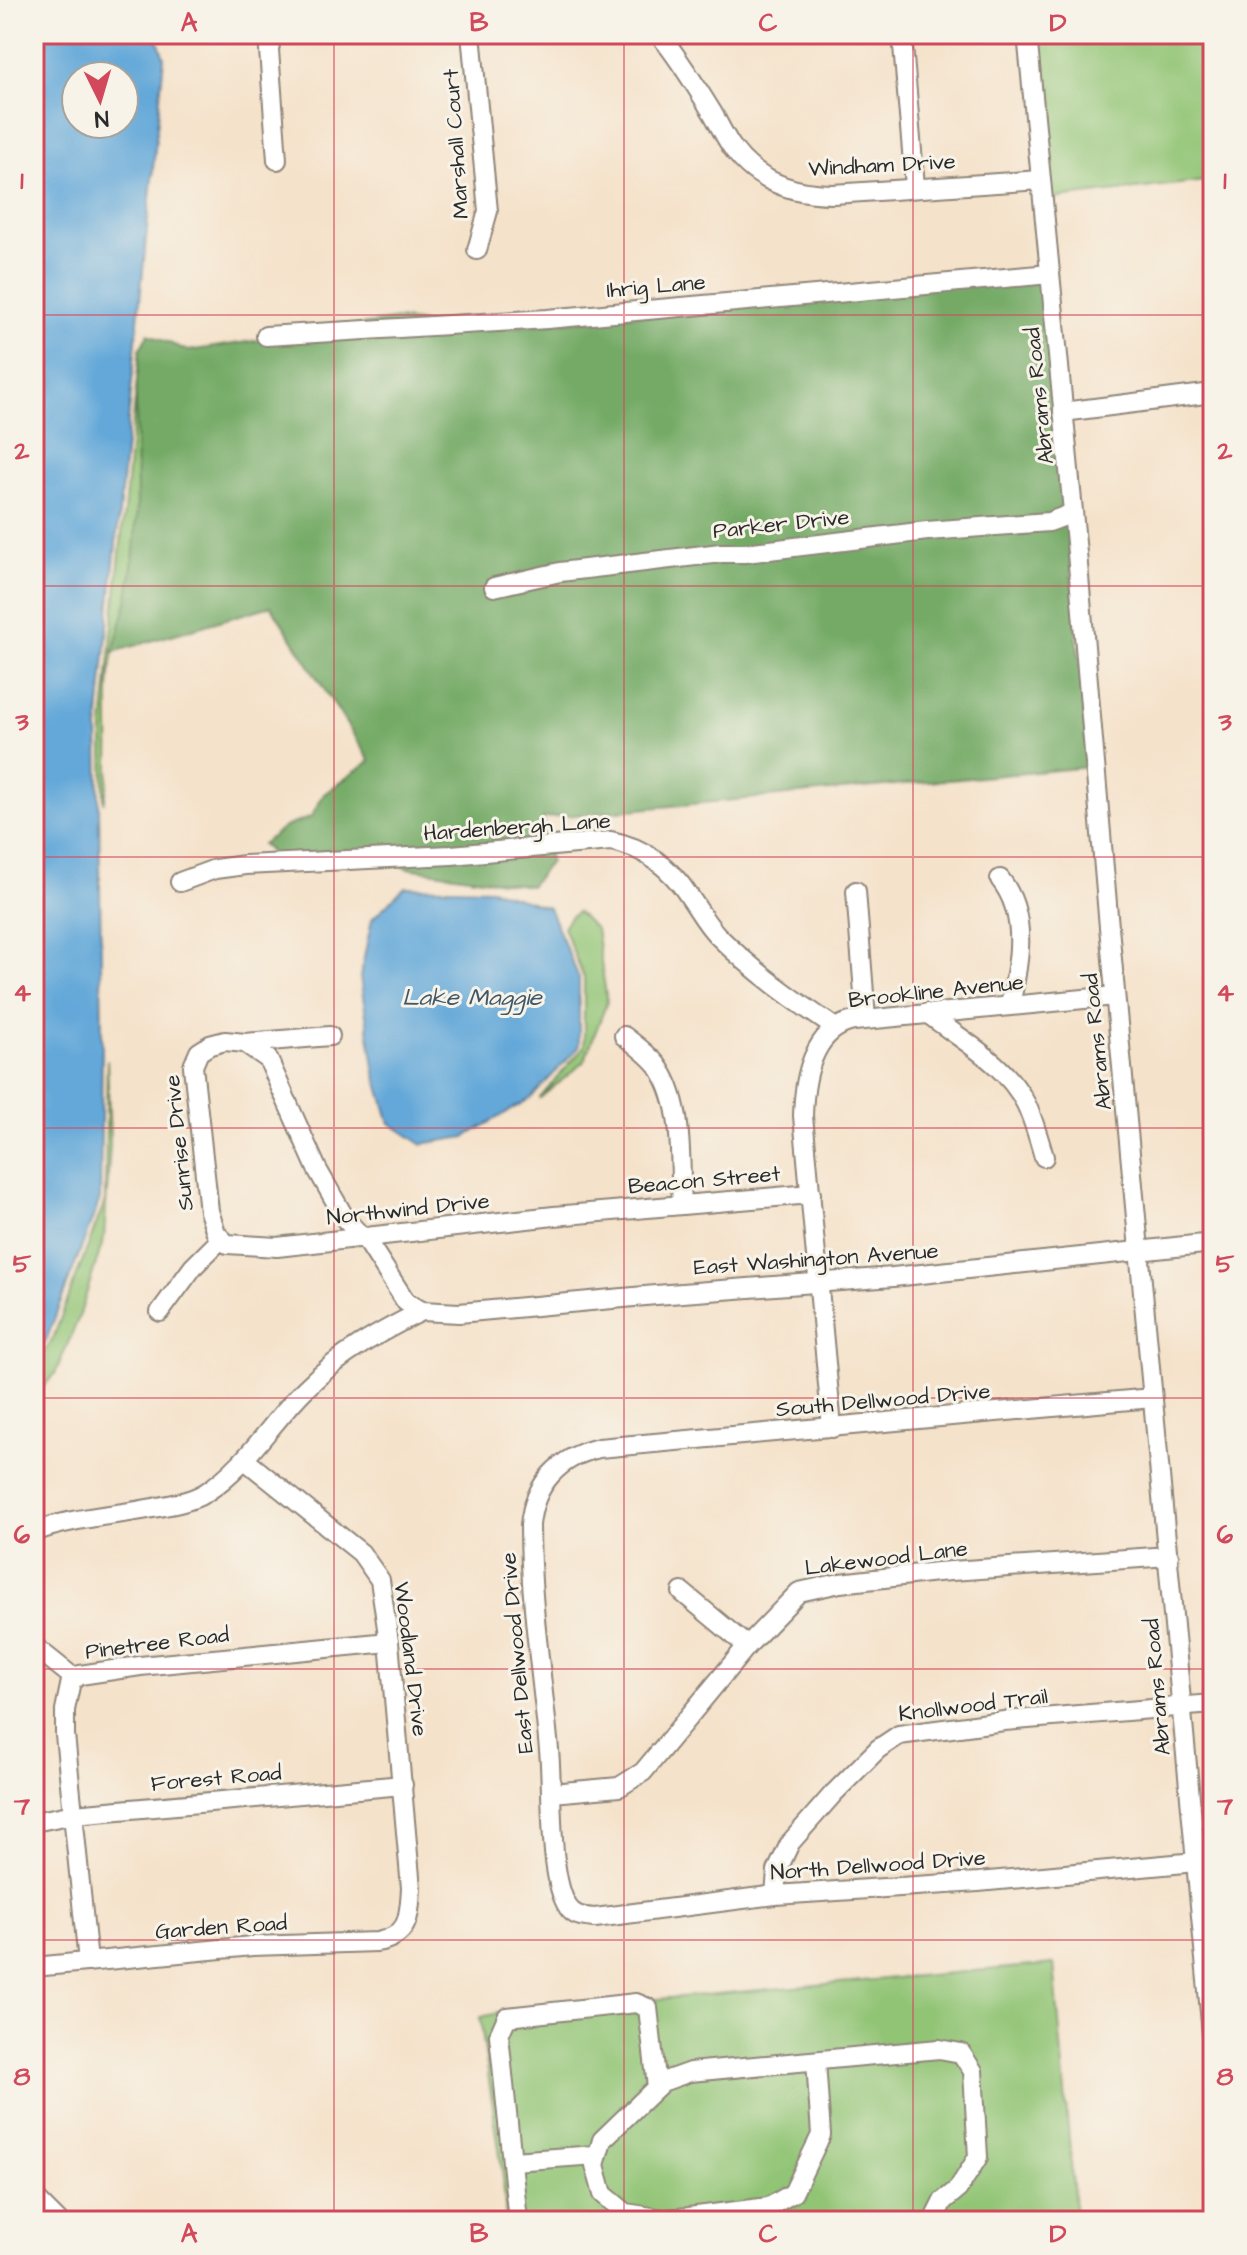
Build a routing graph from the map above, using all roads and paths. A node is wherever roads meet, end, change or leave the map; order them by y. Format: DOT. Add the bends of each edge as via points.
graph roads {
  1 [pos="272,34"];
  2 [pos="471,34"];
  3 [pos="659,34"];
  4 [pos="902,34"];
  5 [pos="1027,34"];
  6 [pos="277,160"];
  7 [pos="1041,180"];
  8 [pos="915,186"];
  9 [pos="477,250"];
  10 [pos="1050,274"];
  11 [pos="266,336"];
  12 [pos="1213,393"];
  13 [pos="1063,412"];
  14 [pos="1073,513"];
  15 [pos="494,587"];
  16 [pos="1000,879"];
  17 [pos="180,882"];
  18 [pos="856,891"];
  19 [pos="1115,996"];
  20 [pos="1010,1005"];
  21 [pos="927,1013"];
  22 [pos="866,1019"];
  23 [pos="834,1027"];
  24 [pos="330,1036"];
  25 [pos="624,1036"];
  26 [pos="245,1043"];
  27 [pos="1044,1157"];
  28 [pos="811,1194"];
  29 [pos="682,1205"];
  30 [pos="602,1212"];
  31 [pos="362,1236"];
  32 [pos="221,1239"];
  33 [pos="1213,1243"];
  34 [pos="1140,1250"];
  35 [pos="819,1283"];
  36 [pos="422,1311"];
  37 [pos="160,1312"];
  38 [pos="1152,1398"];
  39 [pos="832,1428"];
  40 [pos="618,1446"];
  41 [pos="245,1460"];
  42 [pos="34,1532"];
  43 [pos="1169,1556"];
  44 [pos="682,1592"];
  45 [pos="389,1642"];
  46 [pos="34,1646"];
  47 [pos="747,1646"];
  48 [pos="74,1678"];
  49 [pos="1213,1704"];
  50 [pos="1182,1707"];
  51 [pos="403,1785"];
  52 [pos="552,1793"];
  53 [pos="74,1814"];
  54 [pos="34,1822"];
  55 [pos="1196,1862"];
  56 [pos="775,1895"];
  57 [pos="568,1907"];
  58 [pos="405,1924"];
  59 [pos="88,1962"];
  60 [pos="34,1967"];
  61 [pos="1211,2005"];
  62 [pos="1213,2045"];
  63 [pos="816,2061"];
  64 [pos="657,2087"];
  65 [pos="596,2155"];
  66 [pos="513,2161"];
  67 [pos="958,2189"];
  68 [pos="34,2197"];
  69 [pos="690,2219"];
  70 [pos="58,2221"];
  71 [pos="518,2221"];
  72 [pos="933,2221"];
  73 [pos="948,2221"];
  1 -- 6 [label="street"];
  2 -- 9 [label="street, Marshall Court" via="488,211"];
  3 -- 8 [label="street, Windham Drive" via="735,152 763,177 813,194"];
  4 -- 8 [label="street"];
  5 -- 7 [label="street, Abrams Road"];
  7 -- 8 [label="street, Windham Drive"];
  7 -- 10 [label="street, Abrams Road"];
  10 -- 11 [label="street, Ihrig Lane" via="547,319"];
  10 -- 13 [label="street, Abrams Road"];
  12 -- 13 [label="street"];
  13 -- 14 [label="street, Abrams Road"];
  14 -- 15 [label="street, Parker Drive" via="1049,522 560,572"];
  14 -- 19 [label="street, Abrams Road"];
  16 -- 20 [label="street" via="1011,894 1019,923"];
  17 -- 23 [label="street, Hardenbergh Lane" via="215,869 259,864 622,843 662,864 719,938"];
  18 -- 22 [label="street"];
  19 -- 20 [label="street, Brookline Avenue"];
  19 -- 34 [label="street, Abrams Road"];
  20 -- 21 [label="street, Brookline Avenue"];
  21 -- 22 [label="street, Brookline Avenue"];
  21 -- 27 [label="street" via="1015,1085"];
  22 -- 23 [label="street, Brookline Avenue"];
  23 -- 28 [label="street, Brookline Avenue" via="813,1058 804,1092"];
  24 -- 26 [label="street"];
  25 -- 29 [label="street" via="657,1066 672,1098"];
  26 -- 31 [label="street" via="268,1059 332,1199"];
  26 -- 32 [label="street, Sunrise Drive" via="208,1046 193,1066 209,1211"];
  28 -- 29 [label="street, Beacon Street"];
  28 -- 35 [label="street, Brookline Avenue"];
  29 -- 30 [label="street, Beacon Street"];
  30 -- 31 [label="street, Northwind Drive"];
  31 -- 32 [label="street, Northwind Drive" via="269,1247 231,1246"];
  31 -- 36 [label="street" via="406,1302"];
  32 -- 37 [label="street"];
  33 -- 34 [label="street, East Washington Avenue"];
  34 -- 35 [label="street, East Washington Avenue"];
  34 -- 38 [label="street, Abrams Road"];
  35 -- 36 [label="street, East Washington Avenue" via="459,1313"];
  35 -- 39 [label="street, Brookline Avenue"];
  36 -- 41 [label="street" via="330,1365"];
  38 -- 39 [label="street, South Dellwood Drive"];
  38 -- 43 [label="street, Abrams Road"];
  39 -- 40 [label="street, South Dellwood Drive"];
  40 -- 52 [label="street, East Dellwood Drive" via="571,1457 545,1481 531,1509 530,1562"];
  41 -- 42 [label="street" via="187,1501 57,1523"];
  41 -- 45 [label="street, Woodland Drive" via="374,1569 385,1597"];
  43 -- 47 [label="street, Lakewood Lane" via="937,1572 811,1588 792,1597"];
  43 -- 50 [label="street, Abrams Road"];
  44 -- 47 [label="street"];
  45 -- 48 [label="street, Pinetree Road" via="140,1666"];
  45 -- 51 [label="street, Woodland Drive"];
  46 -- 48 [label="street"];
  47 -- 52 [label="street, Lakewood Lane" via="643,1772 619,1787"];
  48 -- 53 [label="street, Pinetree Road" via="68,1690 65,1735"];
  49 -- 50 [label="street, Knollwood Trail"];
  50 -- 55 [label="street, Abrams Road"];
  50 -- 56 [label="street, Knollwood Trail" via="899,1735 878,1749 790,1843 777,1871"];
  51 -- 53 [label="street, Forest Road"];
  51 -- 58 [label="street, Woodland Drive" via="411,1888"];
  52 -- 57 [label="street, East Dellwood Drive" via="558,1874"];
  53 -- 54 [label="street, Forest Road"];
  53 -- 59 [label="street, Pinetree Road"];
  55 -- 56 [label="street, North Dellwood Drive"];
  55 -- 61 [label="street, Abrams Road"];
  56 -- 57 [label="street, North Dellwood Drive" via="595,1918 575,1915"];
  58 -- 59 [label="street, Garden Road" via="395,1937 377,1942 252,1946"];
  59 -- 60 [label="street, Garden Road"];
  61 -- 62 [label="street, Abrams Road"];
  63 -- 64 [label="street" via="690,2072"];
  63 -- 67 [label="street" via="939,2049 961,2053 973,2071 978,2157"];
  63 -- 69 [label="street" via="821,2135 793,2193 769,2207"];
  64 -- 65 [label="street" via="602,2140"];
  64 -- 66 [label="street" via="648,2008 636,2003 507,2017 499,2035"];
  65 -- 66 [label="street"];
  65 -- 69 [label="street" via="603,2194 626,2213"];
  66 -- 71 [label="street"];
  67 -- 72 [label="street" via="943,2201"];
  67 -- 73 [label="street"];
  68 -- 70 [label="street"];
}
